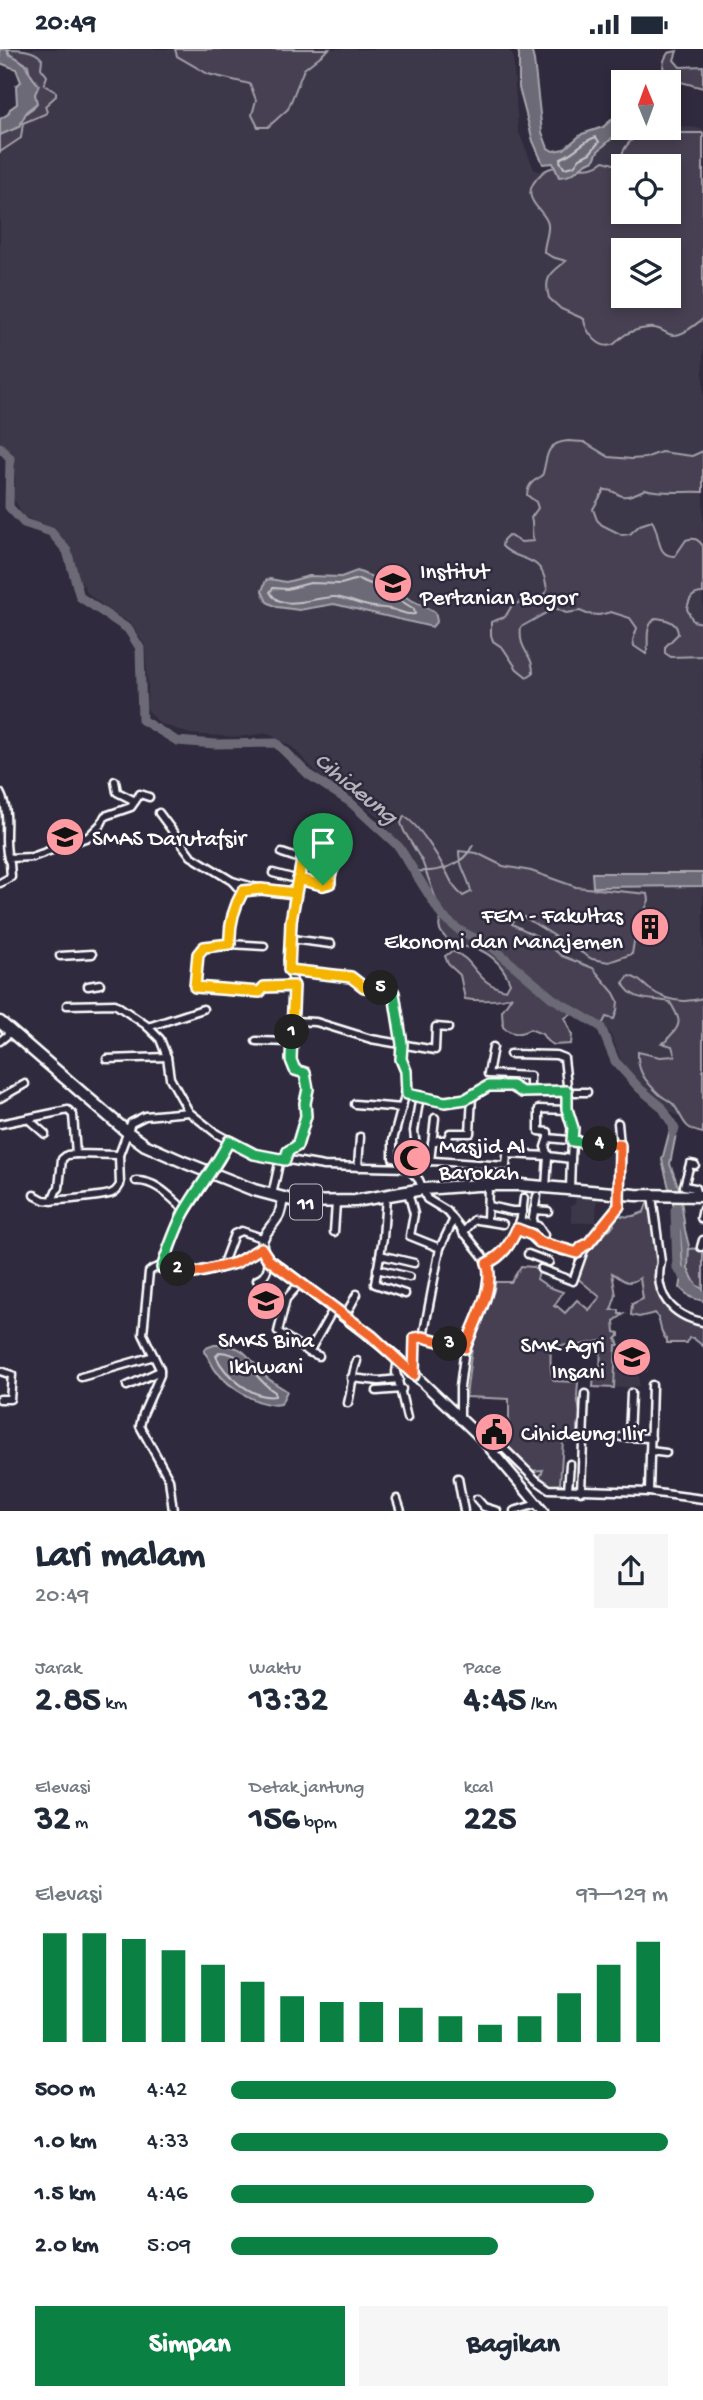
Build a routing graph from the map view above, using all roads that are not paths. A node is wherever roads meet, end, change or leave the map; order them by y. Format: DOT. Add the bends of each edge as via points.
graph roads {
  1 [pos="115,781"];
  2 [pos="0,793"];
  3 [pos="149,797"];
  4 [pos="135,801"];
  5 [pos="159,813"];
  6 [pos="344,846"];
  7 [pos="282,853"];
  8 [pos="43,854"];
  9 [pos="8,858"];
  10 [pos="302,860"];
  11 [pos="46,864"];
  12 [pos="273,873"];
  13 [pos="330,875"];
  14 [pos="298,879"];
  15 [pos="232,881"];
  16 [pos="0,883"];
  17 [pos="261,889"];
  18 [pos="243,891"];
  19 [pos="295,893"];
  20 [pos="291,939"];
  21 [pos="230,944"];
  22 [pos="331,944"];
  23 [pos="264,946"];
  24 [pos="92,954"];
  25 [pos="60,956"];
  26 [pos="289,970"];
  27 [pos="100,984"];
  28 [pos="88,986"];
  29 [pos="294,986"];
  30 [pos="67,1005"];
  31 [pos="203,1009"];
  32 [pos="293,1021"];
  33 [pos="0,1022"];
  34 [pos="148,1027"];
  35 [pos="448,1028"];
  36 [pos="11,1032"];
  37 [pos="0,1041"];
  38 [pos="256,1041"];
  39 [pos="292,1042"];
  40 [pos="402,1044"];
  41 [pos="493,1047"];
  42 [pos="510,1054"];
  43 [pos="167,1058"];
  44 [pos="107,1059"];
  45 [pos="25,1084"];
  46 [pos="530,1091"];
  47 [pos="567,1091"];
  48 [pos="587,1092"];
  49 [pos="407,1094"];
  50 [pos="421,1096"];
  51 [pos="472,1097"];
  52 [pos="0,1098"];
  53 [pos="355,1104"];
  54 [pos="402,1108"];
  55 [pos="567,1109"];
  56 [pos="189,1112"];
  57 [pos="435,1118"];
  58 [pos="28,1119"];
  59 [pos="618,1123"];
  60 [pos="0,1124"];
  61 [pos="126,1131"];
  62 [pos="45,1134"];
  63 [pos="360,1137"];
  64 [pos="548,1138"];
  65 [pos="229,1141"];
  66 [pos="572,1141"];
  67 [pos="432,1143"];
  68 [pos="620,1145"];
  69 [pos="76,1154"];
  70 [pos="119,1155"];
  71 [pos="548,1156"];
  72 [pos="282,1159"];
  73 [pos="571,1159"];
  74 [pos="430,1161"];
  75 [pos="418,1165"];
  76 [pos="695,1165"];
  77 [pos="358,1167"];
  78 [pos="408,1168"];
  79 [pos="211,1172"];
  80 [pos="136,1181"];
  81 [pos="488,1185"];
  82 [pos="546,1187"];
  83 [pos="423,1189"];
  84 [pos="570,1189"];
  85 [pos="408,1192"];
  86 [pos="620,1194"];
  87 [pos="34,1195"];
  88 [pos="272,1195"];
  89 [pos="386,1196"];
  90 [pos="537,1196"];
  91 [pos="652,1196"];
  92 [pos="697,1196"];
  93 [pos="284,1198"];
  94 [pos="524,1198"];
  95 [pos="52,1201"];
  96 [pos="336,1203"];
  97 [pos="488,1206"];
  98 [pos="523,1209"];
  99 [pos="534,1209"];
  100 [pos="703,1209"];
  101 [pos="185,1210"];
  102 [pos="548,1211"];
  103 [pos="453,1220"];
  104 [pos="703,1220"];
  105 [pos="487,1221"];
  106 [pos="520,1221"];
  107 [pos="532,1223"];
  108 [pos="503,1224"];
  109 [pos="517,1229"];
  110 [pos="334,1232"];
  111 [pos="464,1232"];
  112 [pos="262,1243"];
  113 [pos="541,1243"];
  114 [pos="588,1244"];
  115 [pos="550,1246"];
  116 [pos="440,1248"];
  117 [pos="528,1254"];
  118 [pos="380,1255"];
  119 [pos="269,1260"];
  120 [pos="414,1263"];
  121 [pos="487,1263"];
  122 [pos="222,1266"];
  123 [pos="162,1268"];
  124 [pos="377,1269"];
  125 [pos="541,1269"];
  126 [pos="409,1277"];
  127 [pos="257,1280"];
  128 [pos="300,1283"];
  129 [pos="357,1294"];
  130 [pos="405,1294"];
  131 [pos="334,1308"];
  132 [pos="345,1316"];
  133 [pos="703,1322"];
  134 [pos="423,1337"];
  135 [pos="465,1348"];
  136 [pos="309,1352"];
  137 [pos="154,1356"];
  138 [pos="319,1356"];
  139 [pos="398,1359"];
  140 [pos="357,1360"];
  141 [pos="0,1371"];
  142 [pos="160,1371"];
  143 [pos="414,1375"];
  144 [pos="81,1377"];
  145 [pos="351,1378"];
  146 [pos="399,1379"];
  147 [pos="652,1385"];
  148 [pos="127,1386"];
  149 [pos="402,1389"];
  150 [pos="377,1391"];
  151 [pos="631,1393"];
  152 [pos="585,1394"];
  153 [pos="0,1399"];
  154 [pos="348,1403"];
  155 [pos="407,1418"];
  156 [pos="460,1420"];
  157 [pos="621,1437"];
  158 [pos="629,1437"];
  159 [pos="481,1438"];
  160 [pos="651,1438"];
  161 [pos="650,1451"];
  162 [pos="666,1453"];
  163 [pos="570,1464"];
  164 [pos="458,1478"];
  165 [pos="568,1490"];
  166 [pos="581,1491"];
  167 [pos="649,1492"];
  168 [pos="397,1499"];
  169 [pos="477,1499"];
  170 [pos="703,1499"];
  171 [pos="540,1508"];
  172 [pos="173,1511"];
  173 [pos="401,1511"];
  174 [pos="464,1511"];
  175 [pos="497,1511"];
  176 [pos="514,1511"];
  1 -- 4 [label="street" via="117,792"];
  2 -- 9 [label="street" via="8,818"];
  3 -- 4 [label="street" via="141,793"];
  4 -- 8 [label="street" via="131,807 105,816 88,837"];
  5 -- 15 [label="street" via="191,856"];
  6 -- 13 [label="street"];
  7 -- 10 [label="street"];
  8 -- 9 [label="street"];
  8 -- 11 [label="street"];
  9 -- 16 [label="street" via="11,877"];
  10 -- 13 [label="street"];
  10 -- 14 [label="street"];
  12 -- 14 [label="street"];
  13 -- 14 [label="street" via="326,886"];
  14 -- 19 [label="street"];
  15 -- 17 [label="street"];
  15 -- 18 [label="street"];
  17 -- 18 [label="street"];
  17 -- 19 [label="street"];
  18 -- 21 [label="street" via="231,923"];
  19 -- 20 [label="street"];
  20 -- 22 [label="street"];
  20 -- 26 [label="street"];
  21 -- 23 [label="street"];
  21 -- 29 [label="street" via="210,945 200,951 195,987 260,992 264,987"];
  24 -- 25 [label="street"];
  26 -- 29 [label="street"];
  26 -- 40 [label="street" via="351,977 364,987 391,989"];
  27 -- 28 [label="street"];
  29 -- 32 [label="street"];
  30 -- 34 [label="street" via="115,1004"];
  31 -- 34 [label="street"];
  32 -- 39 [label="street"];
  32 -- 40 [label="street" via="317,1022"];
  33 -- 36 [label="highway, 11"];
  34 -- 43 [label="street" via="160,1039"];
  35 -- 40 [label="street" via="436,1027 435,1050"];
  36 -- 37 [label="street"];
  36 -- 61 [label="highway, 11"];
  38 -- 39 [label="street"];
  39 -- 72 [label="street" via="291,1061 295,1070 305,1073 306,1116 297,1146"];
  40 -- 49 [label="street"];
  41 -- 46 [label="street" via="488,1074 530,1076"];
  42 -- 47 [label="street" via="562,1056"];
  43 -- 44 [label="street"];
  43 -- 56 [label="street" via="170,1078"];
  45 -- 52 [label="street"];
  46 -- 47 [label="street"];
  46 -- 51 [label="street" via="488,1086"];
  47 -- 48 [label="street"];
  47 -- 55 [label="street"];
  49 -- 50 [label="street"];
  49 -- 54 [label="street"];
  50 -- 51 [label="street" via="445,1102"];
  50 -- 75 [label="street" via="414,1131 420,1150"];
  51 -- 67 [label="street" via="470,1133 450,1133 447,1140"];
  53 -- 54 [label="street"];
  54 -- 78 [label="street" via="392,1156"];
  55 -- 64 [label="street" via="539,1109 539,1131 548,1132"];
  55 -- 66 [label="street"];
  56 -- 61 [label="street" via="145,1116"];
  56 -- 65 [label="street"];
  57 -- 67 [label="street"];
  58 -- 60 [label="street"];
  58 -- 62 [label="street"];
  58 -- 69 [label="street" via="71,1112"];
  59 -- 68 [label="street"];
  61 -- 70 [label="street"];
  61 -- 79 [label="highway, 11" via="160,1152"];
  63 -- 77 [label="street"];
  64 -- 66 [label="street"];
  64 -- 71 [label="street"];
  65 -- 72 [label="street" via="254,1154"];
  65 -- 79 [label="street"];
  66 -- 68 [label="street"];
  66 -- 73 [label="street"];
  67 -- 74 [label="street"];
  68 -- 86 [label="street"];
  69 -- 70 [label="street"];
  69 -- 95 [label="street" via="62,1159 59,1188"];
  70 -- 95 [label="street" via="120,1185 115,1192"];
  71 -- 73 [label="street"];
  71 -- 74 [label="street" via="507,1154 506,1166"];
  71 -- 82 [label="street"];
  72 -- 77 [label="street"];
  72 -- 88 [label="street"];
  73 -- 84 [label="street"];
  74 -- 75 [label="street"];
  75 -- 78 [label="street"];
  76 -- 92 [label="street" via="690,1164 684,1186 695,1188"];
  77 -- 78 [label="street"];
  78 -- 83 [label="street"];
  79 -- 88 [label="highway, 11"];
  79 -- 101 [label="street"];
  80 -- 101 [label="street" via="153,1185"];
  81 -- 82 [label="highway, 11"];
  81 -- 83 [label="highway, 11"];
  81 -- 97 [label="street"];
  82 -- 84 [label="highway, 11"];
  83 -- 85 [label="highway, 11"];
  83 -- 103 [label="street"];
  84 -- 86 [label="highway, 11"];
  85 -- 89 [label="highway, 11"];
  85 -- 116 [label="street" via="414,1214 410,1236"];
  86 -- 91 [label="highway, 11"];
  86 -- 114 [label="street" via="617,1210"];
  87 -- 95 [label="street"];
  88 -- 93 [label="highway, 11"];
  89 -- 96 [label="highway, 11"];
  89 -- 118 [label="street"];
  90 -- 99 [label="street"];
  91 -- 92 [label="highway, 11"];
  91 -- 133 [label="street" via="661,1262 658,1272 666,1302 684,1316"];
  93 -- 96 [label="highway, 11"];
  93 -- 112 [label="main road"];
  94 -- 98 [label="street"];
  96 -- 110 [label="street"];
  97 -- 98 [label="street"];
  97 -- 105 [label="street"];
  98 -- 99 [label="street"];
  98 -- 106 [label="street"];
  99 -- 102 [label="street"];
  99 -- 107 [label="street"];
  100 -- 104 [label="street"];
  101 -- 123 [label="street"];
  103 -- 111 [label="street"];
  103 -- 116 [label="street"];
  105 -- 108 [label="street"];
  105 -- 111 [label="street" via="476,1220"];
  106 -- 107 [label="street"];
  106 -- 109 [label="street"];
  107 -- 113 [label="street" via="543,1233"];
  109 -- 113 [label="street"];
  109 -- 121 [label="street" via="509,1246"];
  111 -- 121 [label="street"];
  112 -- 119 [label="main road"];
  112 -- 122 [label="street" via="243,1260"];
  112 -- 122 [label="street" via="237,1232"];
  113 -- 115 [label="street"];
  114 -- 115 [label="street" via="577,1253"];
  114 -- 125 [label="street" via="573,1281"];
  115 -- 117 [label="street" via="547,1261"];
  116 -- 134 [label="street"];
  118 -- 120 [label="street"];
  118 -- 124 [label="street"];
  119 -- 127 [label="street" via="266,1273"];
  119 -- 128 [label="main road"];
  121 -- 135 [label="street" via="485,1299"];
  122 -- 123 [label="street" via="195,1273"];
  123 -- 137 [label="street" via="152,1268 147,1278 143,1334"];
  124 -- 126 [label="street"];
  124 -- 130 [label="street" via="377,1286"];
  128 -- 131 [label="main road"];
  128 -- 136 [label="street" via="286,1299 277,1331"];
  129 -- 132 [label="street"];
  131 -- 132 [label="main road"];
  131 -- 136 [label="street"];
  132 -- 139 [label="main road"];
  134 -- 135 [label="street"];
  134 -- 143 [label="street" via="414,1340"];
  135 -- 156 [label="street"];
  136 -- 138 [label="street"];
  137 -- 142 [label="street"];
  137 -- 144 [label="street"];
  139 -- 143 [label="main road"];
  139 -- 146 [label="street"];
  140 -- 145 [label="street"];
  141 -- 153 [label="street" via="12,1375 12,1381 10,1399"];
  142 -- 148 [label="street"];
  142 -- 172 [label="street" via="140,1426 171,1485"];
  143 -- 156 [label="main road"];
  145 -- 146 [label="street"];
  145 -- 154 [label="street"];
  146 -- 149 [label="street"];
  147 -- 160 [label="street"];
  149 -- 150 [label="street"];
  149 -- 155 [label="street"];
  151 -- 158 [label="street"];
  152 -- 166 [label="street"];
  156 -- 159 [label="main road"];
  157 -- 158 [label="street"];
  158 -- 160 [label="street"];
  159 -- 165 [label="street" via="486,1431 542,1485"];
  159 -- 171 [label="main road"];
  160 -- 161 [label="street"];
  161 -- 162 [label="street"];
  161 -- 167 [label="street"];
  163 -- 165 [label="street"];
  164 -- 174 [label="street"];
  165 -- 166 [label="street"];
  166 -- 167 [label="street"];
  167 -- 170 [label="street"];
  168 -- 173 [label="street"];
  169 -- 175 [label="street"];
  171 -- 176 [label="street"];
}
